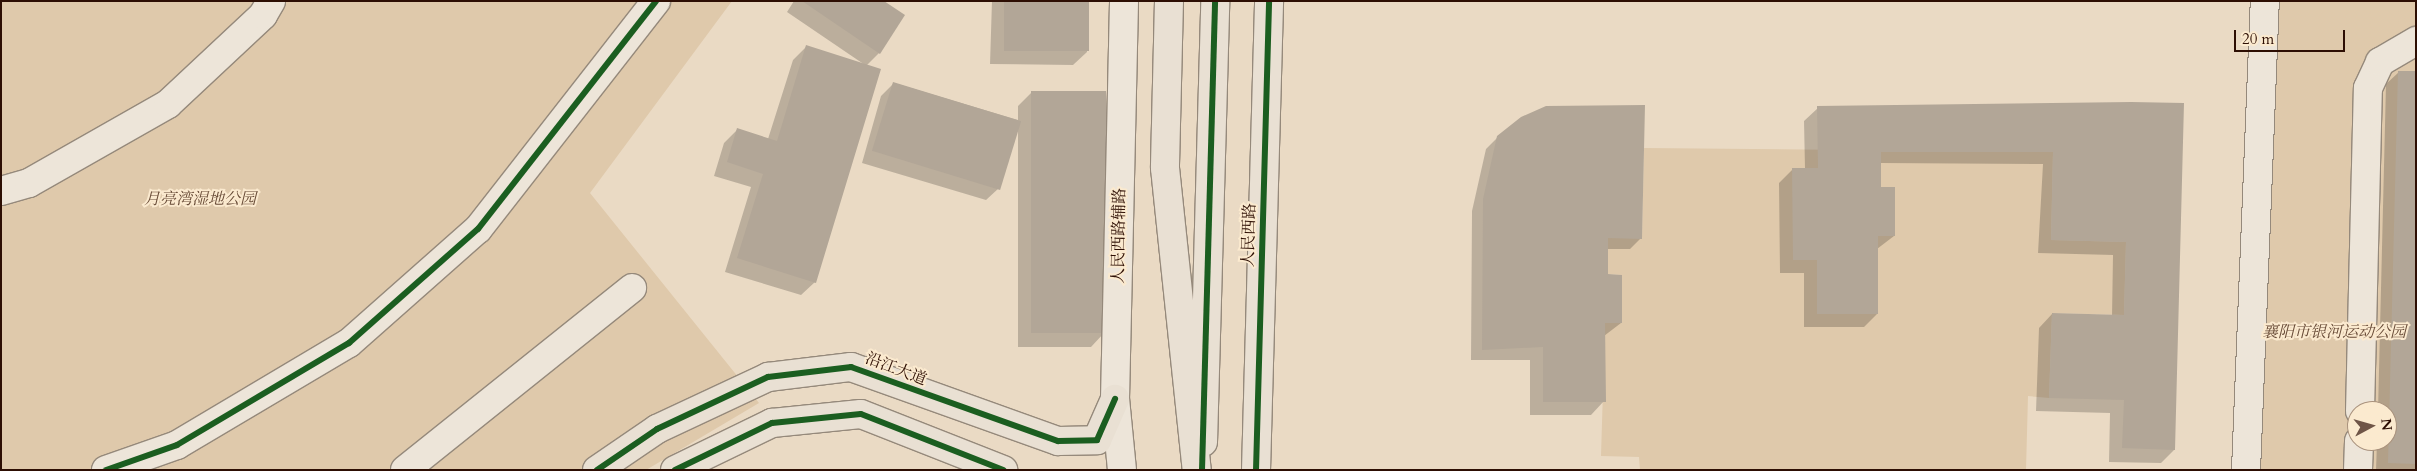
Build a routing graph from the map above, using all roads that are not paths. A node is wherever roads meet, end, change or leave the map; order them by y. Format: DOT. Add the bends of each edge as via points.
graph roads {
  1 [pos="271,1"];
  2 [pos="656,1"];
  3 [pos="1124,1"];
  4 [pos="1169,1"];
  5 [pos="1215,1"];
  6 [pos="1269,1"];
  7 [pos="2265,1"];
  8 [pos="2416,40"];
  9 [pos="1,190"];
  10 [pos="632,288"];
  11 [pos="1115,399"];
  12 [pos="2360,401"];
  13 [pos="2359,451"];
  14 [pos="439,461"];
  15 [pos="106,470"];
  16 [pos="406,470"];
  17 [pos="598,470"];
  18 [pos="675,470"];
  19 [pos="1003,470"];
  20 [pos="1122,470"];
  21 [pos="1197,470"];
  22 [pos="1202,470"];
  23 [pos="1256,470"];
  24 [pos="2246,470"];
  25 [pos="2358,470"];
  1 -- 9 [label="street" via="263,15 168,104 29,183"];
  2 -- 15 [label="street" via="478,229 349,343 177,446"];
  3 -- 11 [label="street, 人民西路辅路"];
  4 -- 21 [label="main road" via="1165,168"];
  5 -- 22 [label="main road"];
  6 -- 23 [label="main road, 人民西路"];
  7 -- 24 [label="street"];
  8 -- 12 [label="street" via="2380,62 2368,88"];
  10 -- 14 [label="street"];
  11 -- 17 [label="main road, 沿江大道" via="1097,440 1058,441 851,367 768,377 657,429"];
  11 -- 20 [label="street, 人民西路辅路"];
  13 -- 25 [label="street"];
  14 -- 16 [label="street"];
  18 -- 19 [label="main road" via="772,423 861,414"];
}
